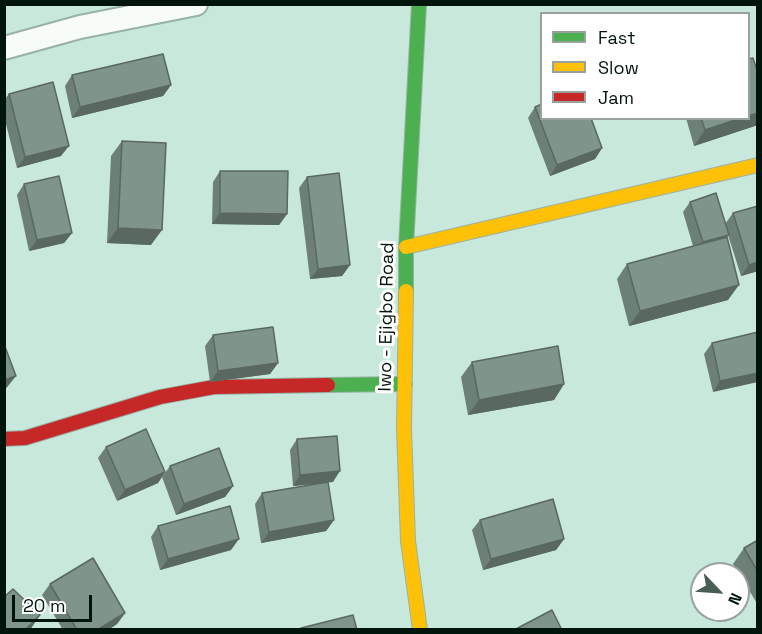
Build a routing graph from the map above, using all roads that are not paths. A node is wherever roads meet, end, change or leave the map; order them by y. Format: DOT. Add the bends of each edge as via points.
graph roads {
  1 [pos="196,4"];
  2 [pos="419,4"];
  3 [pos="4,48"];
  4 [pos="758,165"];
  5 [pos="406,247"];
  6 [pos="405,384"];
  7 [pos="4,439"];
  8 [pos="420,630"];
  1 -- 3 [label="street" via="80,27"];
  2 -- 5 [label="street, Iwo - Ejigbo Road"];
  4 -- 5 [label="street"];
  5 -- 6 [label="street, Iwo - Ejigbo Road"];
  6 -- 7 [label="street" via="214,387 160,397 25,438"];
  6 -- 8 [label="street, Iwo - Ejigbo Road" via="408,542"];
}
